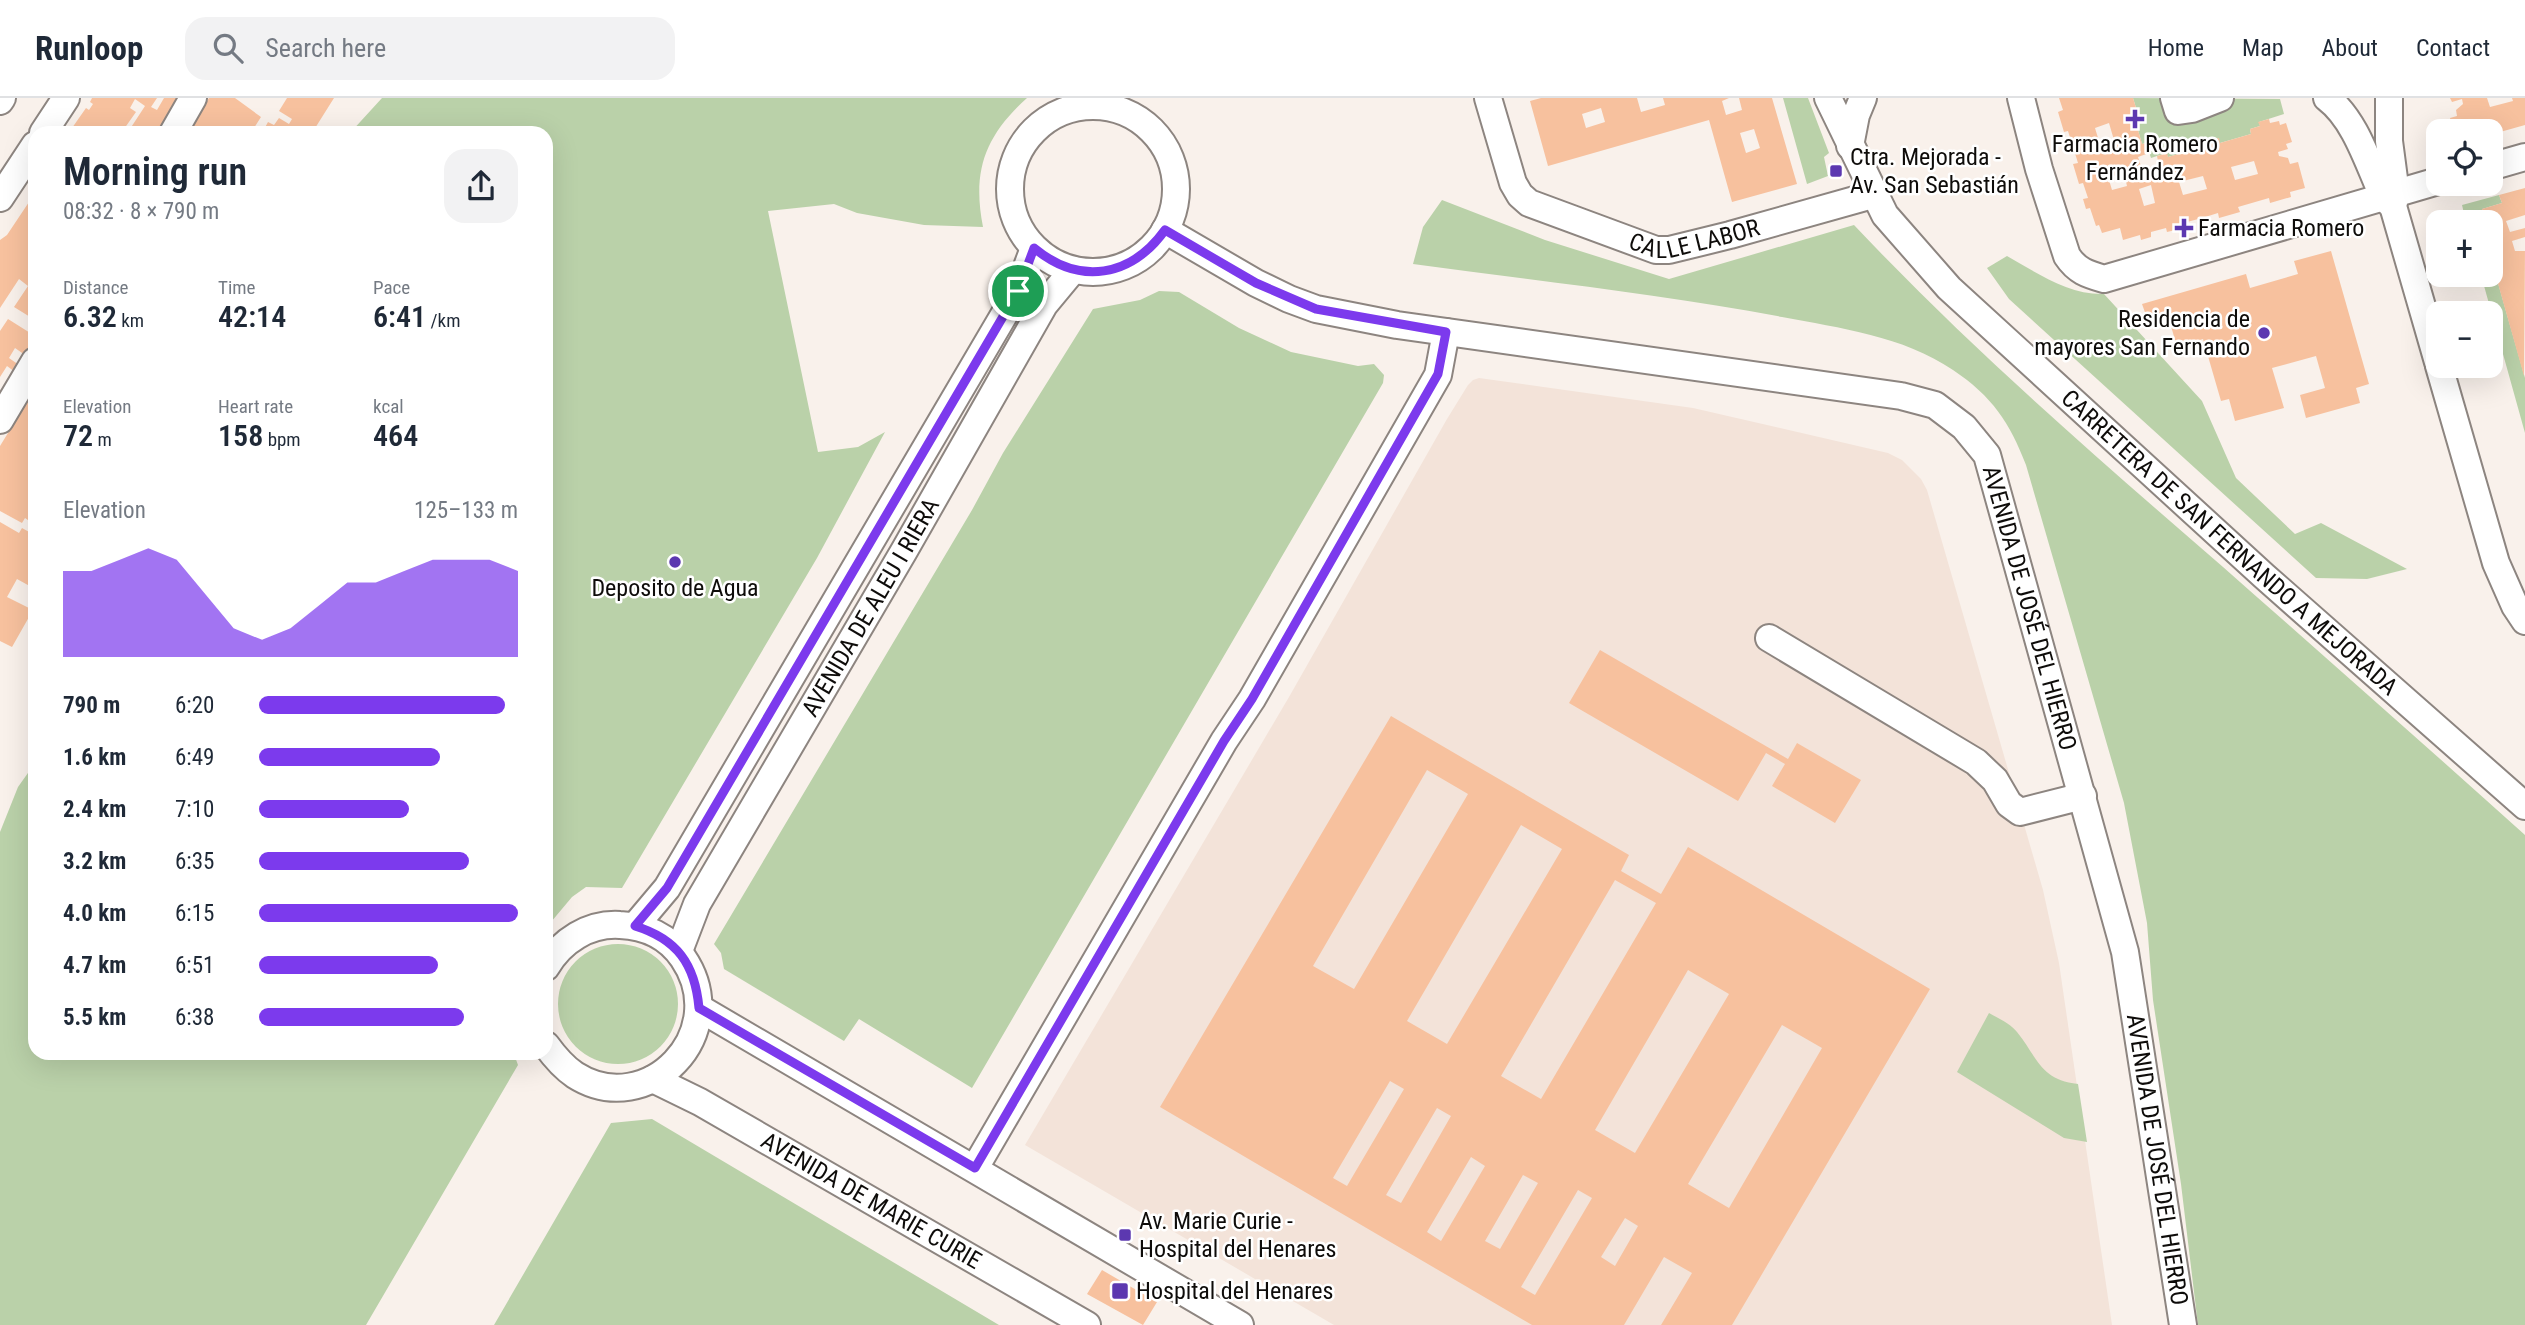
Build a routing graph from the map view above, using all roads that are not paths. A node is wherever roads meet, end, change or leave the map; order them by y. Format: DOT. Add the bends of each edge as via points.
graph roads {
  1 [pos="66,98"];
  2 [pos="193,98"];
  3 [pos="1488,98"];
  4 [pos="1828,98"];
  5 [pos="1863,98"];
  6 [pos="2021,98"];
  7 [pos="2174,98"];
  8 [pos="2327,98"];
  9 [pos="2389,98"];
  10 [pos="1104,103"];
  11 [pos="1058,106"];
  12 [pos="2210,110"];
  13 [pos="48,126"];
  14 [pos="177,126"];
  15 [pos="1850,146"];
  16 [pos="28,156"];
  17 [pos="2525,157"];
  18 [pos="2503,163"];
  19 [pos="2426,186"];
  20 [pos="1876,194"];
  21 [pos="0,198"];
  22 [pos="2391,199"];
  23 [pos="1165,230"];
  24 [pos="1034,248"];
  25 [pos="1073,270"];
  26 [pos="2426,322"];
  27 [pos="1446,332"];
  28 [pos="28,372"];
  29 [pos="2442,378"];
  30 [pos="0,420"];
  31 [pos="2525,621"];
  32 [pos="1769,638"];
  33 [pos="2083,796"];
  34 [pos="2525,806"];
  35 [pos="635,926"];
  36 [pos="679,951"];
  37 [pos="553,955"];
  38 [pos="699,1008"];
  39 [pos="553,1054"];
  40 [pos="653,1079"];
  41 [pos="975,1168"];
  42 [pos="1087,1325"];
  43 [pos="1240,1325"];
  44 [pos="2183,1325"];
  1 -- 13 [label="street"];
  2 -- 14 [label="street"];
  3 -- 20 [label="street, CALLE LABOR" via="1520,195 1529,203 1642,246 1669,250"];
  4 -- 15 [label="street, CARRETERA DE SAN FERNANDO A MEJORADA"];
  5 -- 15 [label="street"];
  6 -- 22 [label="street" via="2067,256 2074,267 2104,279"];
  7 -- 12 [label="street" via="2178,111"];
  8 -- 22 [label="street" via="2353,130"];
  9 -- 22 [label="street"];
  10 -- 11 [label="street"];
  10 -- 23 [label="street" via="1149,128 1168,154 1175,200"];
  11 -- 24 [label="street" via="1025,141 1010,178 1016,222"];
  15 -- 20 [label="street, CARRETERA DE SAN FERNANDO A MEJORADA"];
  16 -- 21 [label="street"];
  17 -- 18 [label="street"];
  19 -- 22 [label="street"];
  20 -- 34 [label="street, CARRETERA DE SAN FERNANDO A MEJORADA" via="1896,231 1949,288 2264,576"];
  22 -- 26 [label="street"];
  23 -- 25 [label="street" via="1155,244 1126,265 1109,271"];
  23 -- 27 [label="street, AVENIDA DE JOSÉ DEL HIERRO" via="1256,283 1316,309"];
  24 -- 25 [label="street"];
  24 -- 35 [label="street, AVENIDA DE ALEU I RIERA" via="1018,291 870,546 667,888"];
  25 -- 36 [label="street, AVENIDA DE ALEU I RIERA" via="1044,305 697,904"];
  27 -- 33 [label="street, AVENIDA DE JOSÉ DEL HIERRO" via="1901,396 1935,405 1964,427 1987,455"];
  27 -- 41 [label="street" via="1438,374"];
  28 -- 30 [label="street"];
  29 -- 31 [label="street" via="2501,578"];
  32 -- 33 [label="street" via="1976,762 2020,812"];
  33 -- 44 [label="street, AVENIDA DE JOSÉ DEL HIERRO" via="2125,952"];
  35 -- 36 [label="street" via="666,939"];
  35 -- 37 [label="street" via="611,924 589,929"];
  36 -- 38 [label="street" via="697,987"];
  38 -- 40 [label="street" via="696,1030 686,1050"];
  38 -- 41 [label="street"];
  39 -- 40 [label="street" via="576,1076 601,1085 628,1086"];
  40 -- 42 [label="street, AVENIDA DE MARIE CURIE"];
  41 -- 43 [label="street"];
}
